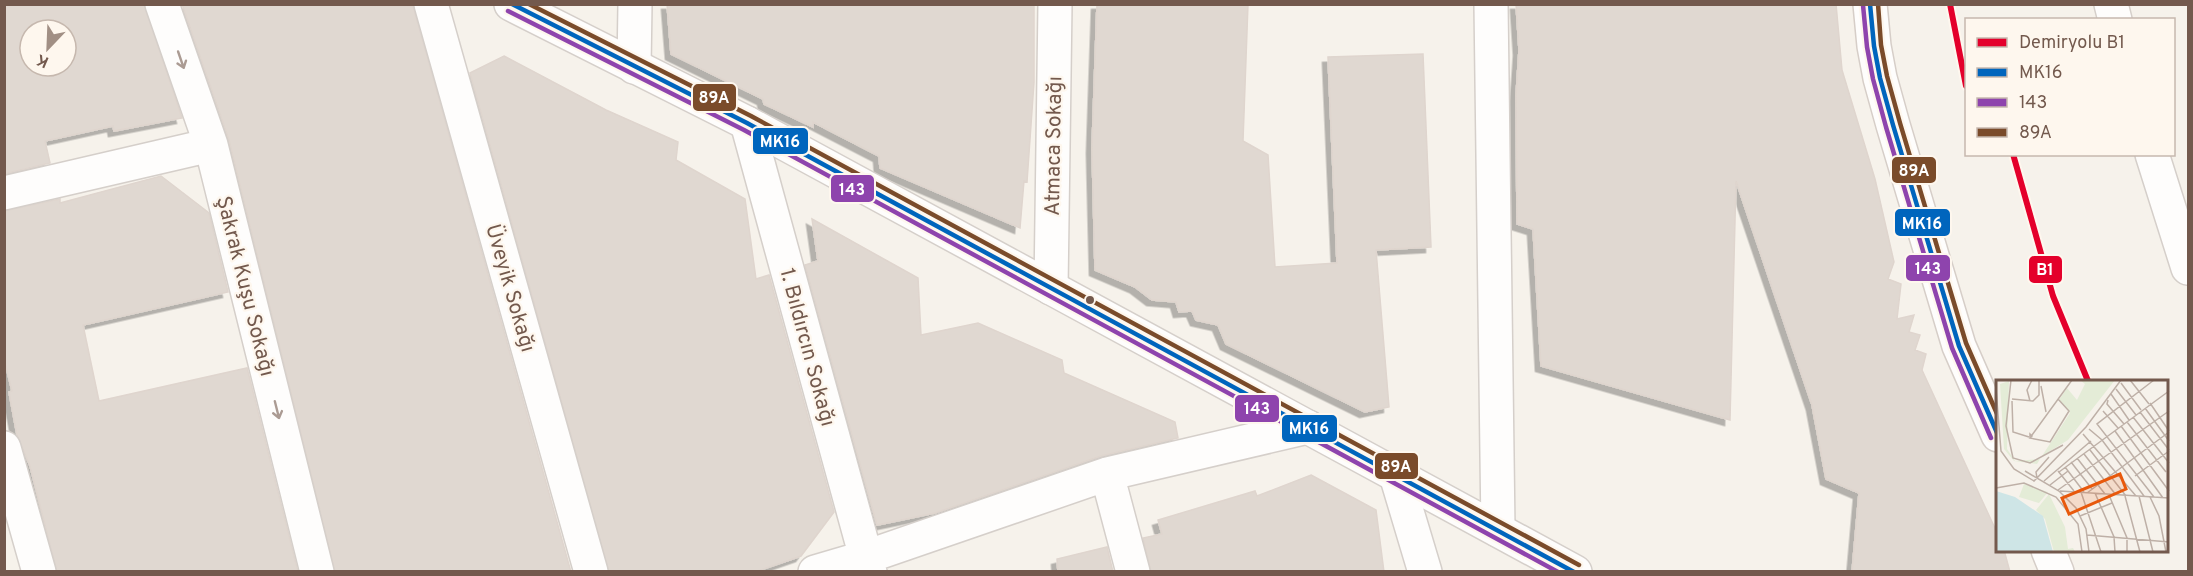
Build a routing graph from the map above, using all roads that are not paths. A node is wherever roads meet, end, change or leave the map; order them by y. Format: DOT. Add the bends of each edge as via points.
graph roads {
  1 [pos="162,4"];
  2 [pos="431,4"];
  3 [pos="511,4"];
  4 [pos="635,4"];
  5 [pos="1055,4"];
  6 [pos="1491,4"];
  7 [pos="1870,4"];
  8 [pos="634,67"];
  9 [pos="747,123"];
  10 [pos="211,145"];
  11 [pos="2153,156"];
  12 [pos="4,194"];
  13 [pos="2188,268"];
  14 [pos="1052,288"];
  15 [pos="1308,427"];
  16 [pos="1996,430"];
  17 [pos="4,448"];
  18 [pos="1107,474"];
  19 [pos="1396,475"];
  20 [pos="1498,530"];
  21 [pos="2049,552"];
  22 [pos="868,564"];
  23 [pos="39,572"];
  24 [pos="317,572"];
  25 [pos="591,572"];
  26 [pos="815,572"];
  27 [pos="1133,572"];
  28 [pos="1425,572"];
  29 [pos="1575,572"];
  30 [pos="2057,572"];
  1 -- 10 [label="street, Şakrak Kuşu Sokağı, one-way"];
  2 -- 25 [label="street, Üveyik Sokağı"];
  3 -- 8 [label="street"];
  4 -- 8 [label="street"];
  5 -- 14 [label="street, Atmaca Sokağı"];
  6 -- 20 [label="street"];
  7 -- 16 [label="street" via="1880,78 1893,125 1959,346"];
  8 -- 9 [label="street"];
  9 -- 14 [label="street"];
  9 -- 22 [label="street, 1. Bıldırcın Sokağı"];
  10 -- 12 [label="street"];
  10 -- 24 [label="street, Şakrak Kuşu Sokağı, one-way"];
  11 -- 13 [label="street"];
  14 -- 15 [label="street"];
  15 -- 18 [label="street"];
  15 -- 19 [label="street"];
  17 -- 23 [label="street"];
  18 -- 22 [label="street"];
  18 -- 27 [label="street"];
  19 -- 20 [label="street"];
  19 -- 28 [label="street"];
  20 -- 29 [label="street"];
  21 -- 30 [label="street"];
  22 -- 26 [label="street"];
}
